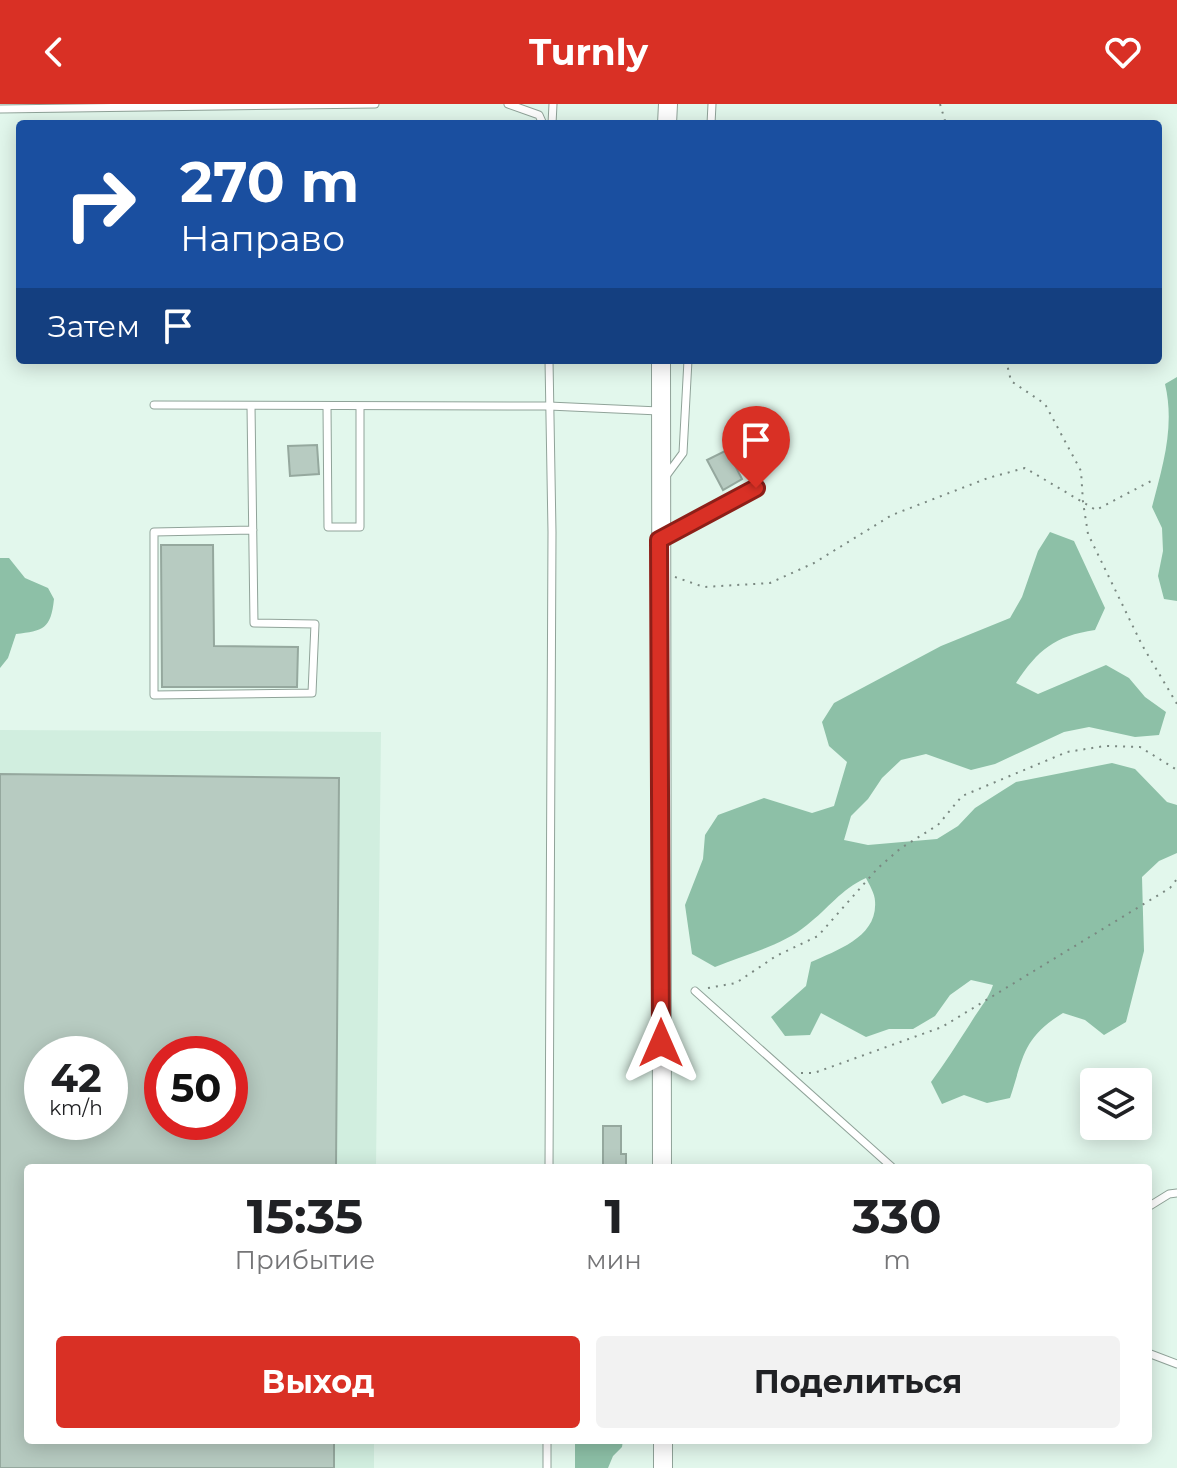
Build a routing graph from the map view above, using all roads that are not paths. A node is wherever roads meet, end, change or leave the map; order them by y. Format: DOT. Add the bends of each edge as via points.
graph roads {
  1 [pos="375,104"];
  2 [pos="508,104"];
  3 [pos="0,109"];
  4 [pos="541,120"];
  5 [pos="549,364"];
  6 [pos="661,364"];
  7 [pos="688,364"];
  8 [pos="154,405"];
  9 [pos="251,406"];
  10 [pos="327,406"];
  11 [pos="549,406"];
  12 [pos="360,407"];
  13 [pos="660,411"];
  14 [pos="660,484"];
  15 [pos="756,488"];
  16 [pos="253,530"];
  17 [pos="659,540"];
  18 [pos="695,991"];
  19 [pos="549,1164"];
  20 [pos="662,1164"];
  21 [pos="889,1164"];
  22 [pos="1177,1193"];
  23 [pos="1152,1205"];
  24 [pos="1152,1355"];
  25 [pos="1177,1364"];
  26 [pos="547,1444"];
  27 [pos="663,1444"];
  28 [pos="547,1468"];
  29 [pos="663,1468"];
  1 -- 3 [label="lane"];
  2 -- 4 [label="lane"];
  5 -- 11 [label="lane"];
  6 -- 13 [label="main road"];
  7 -- 14 [label="lane" via="683,453"];
  8 -- 9 [label="lane"];
  9 -- 10 [label="lane"];
  9 -- 16 [label="lane"];
  10 -- 12 [label="lane"];
  10 -- 12 [label="lane" via="328,527 360,527"];
  11 -- 12 [label="lane"];
  11 -- 13 [label="lane"];
  11 -- 19 [label="lane"];
  13 -- 14 [label="main road"];
  14 -- 17 [label="main road"];
  15 -- 17 [label="lane"];
  16 -- 16 [label="lane" via="154,532 154,695 312,693 315,624 254,623"];
  17 -- 20 [label="main road"];
  18 -- 21 [label="lane"];
  22 -- 23 [label="lane"];
  24 -- 25 [label="lane"];
  26 -- 28 [label="lane"];
  27 -- 29 [label="main road"];
}
